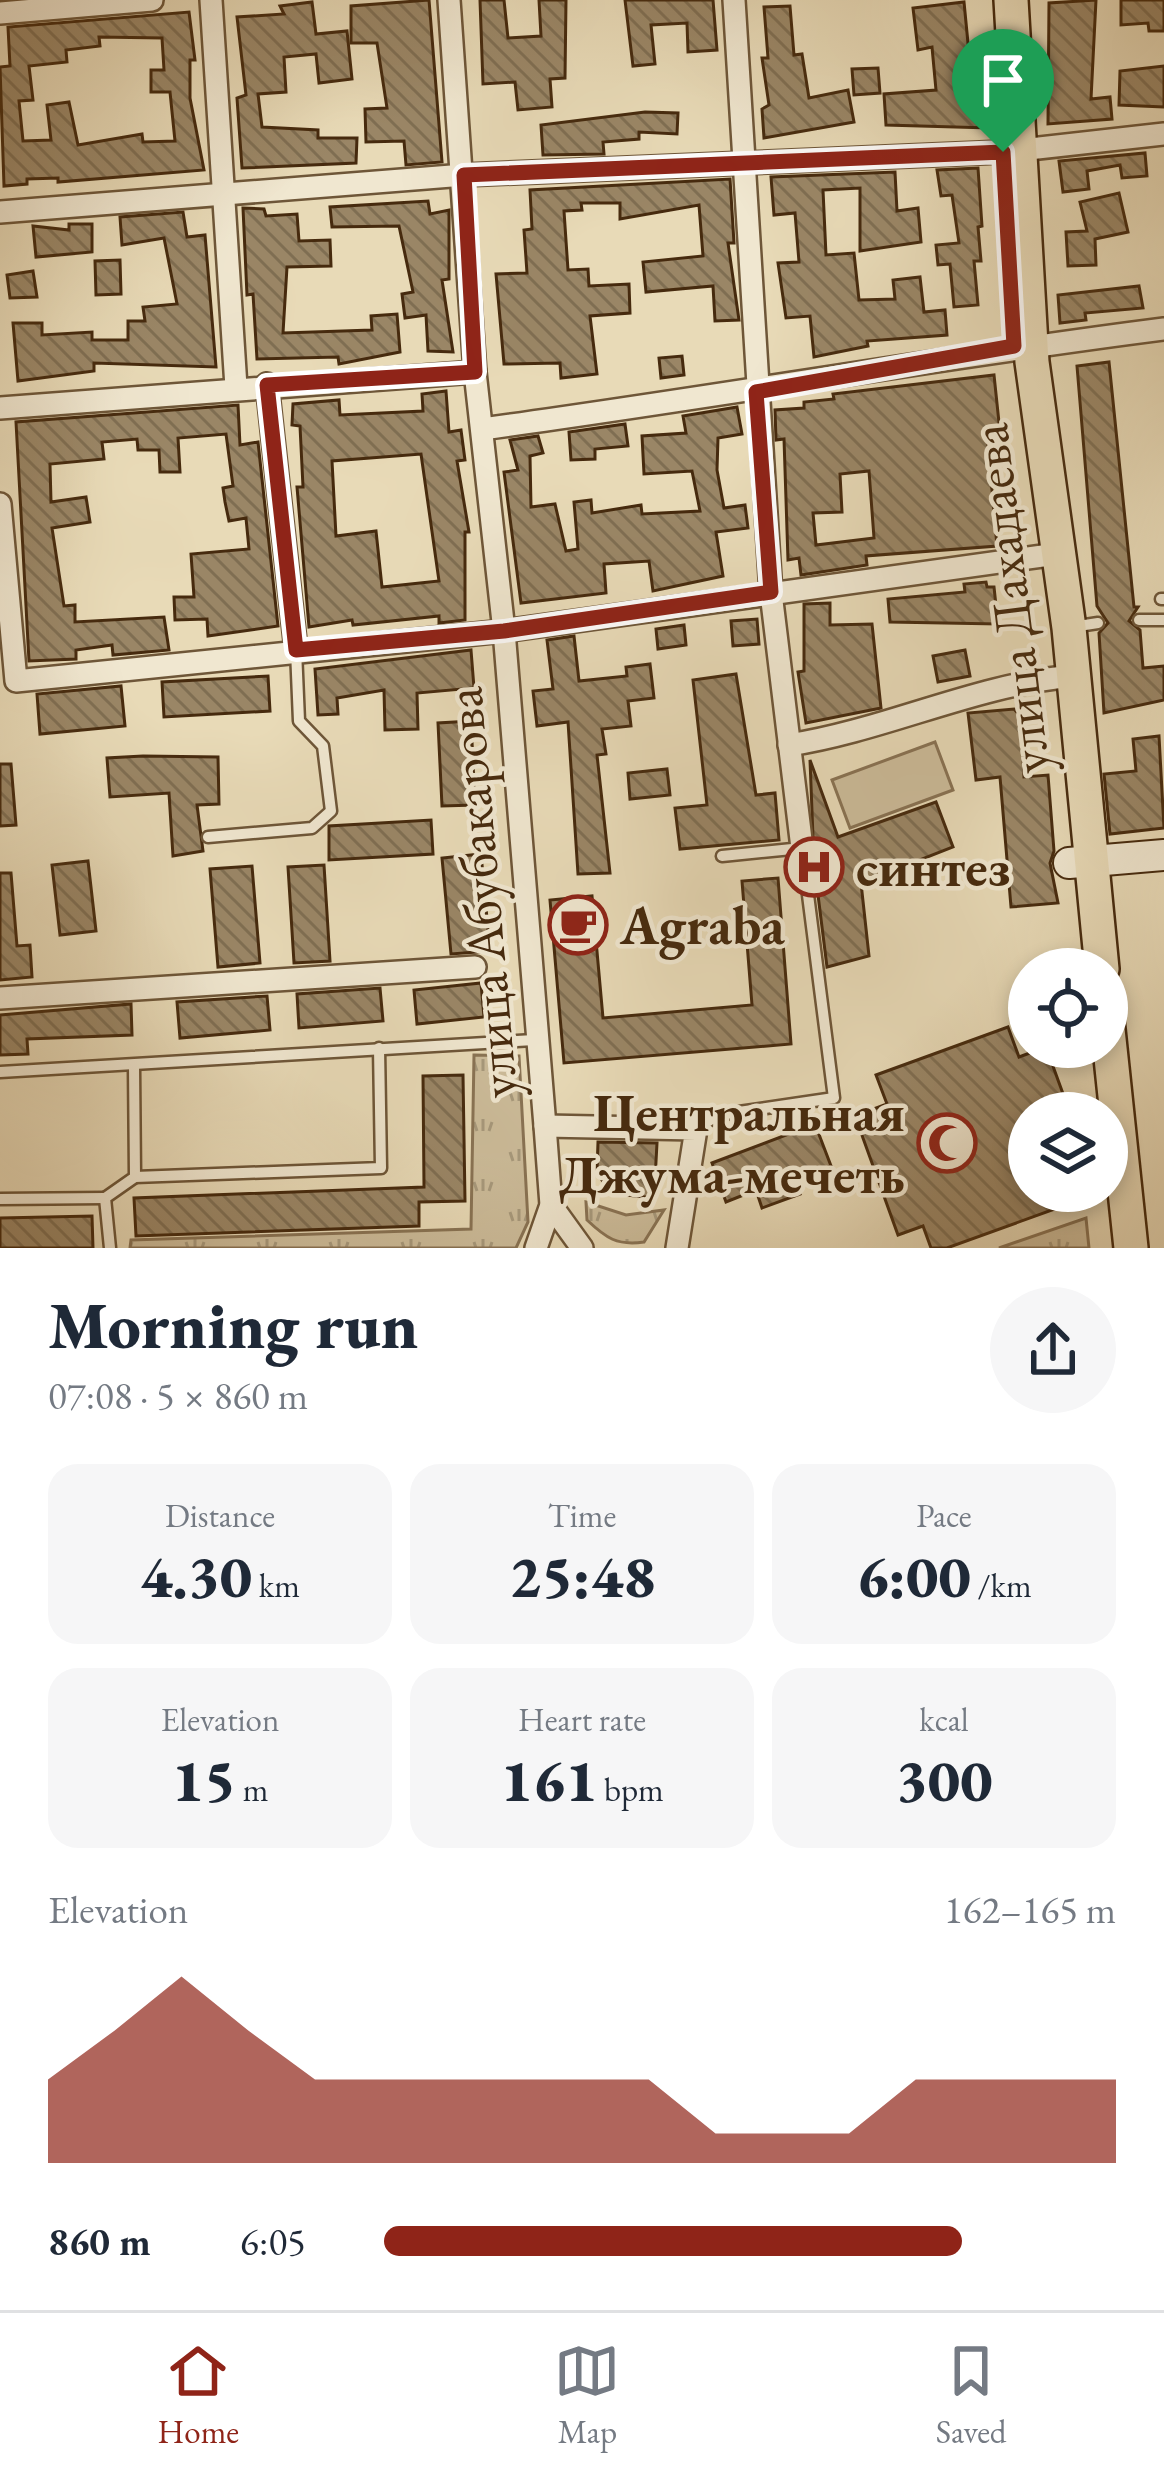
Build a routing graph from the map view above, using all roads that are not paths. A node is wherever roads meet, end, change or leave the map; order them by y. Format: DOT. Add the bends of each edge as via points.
graph roads {
  1 [pos="152,0"];
  2 [pos="211,0"];
  3 [pos="449,0"];
  4 [pos="734,0"];
  5 [pos="990,0"];
  6 [pos="1011,0"];
  7 [pos="0,13"];
  8 [pos="1164,134"];
  9 [pos="1012,150"];
  10 [pos="746,159"];
  11 [pos="464,175"];
  12 [pos="224,196"];
  13 [pos="0,212"];
  14 [pos="1164,329"];
  15 [pos="1023,345"];
  16 [pos="475,372"];
  17 [pos="267,385"];
  18 [pos="236,387"];
  19 [pos="756,392"];
  20 [pos="0,408"];
  21 [pos="482,429"];
  22 [pos="0,504"];
  23 [pos="1049,556"];
  24 [pos="771,592"];
  25 [pos="1139,620"];
  26 [pos="1164,620"];
  27 [pos="504,631"];
  28 [pos="6,632"];
  29 [pos="296,650"];
  30 [pos="1064,676"];
  31 [pos="789,745"];
  32 [pos="208,837"];
  33 [pos="802,848"];
  34 [pos="1164,855"];
  35 [pos="722,856"];
  36 [pos="1079,862"];
  37 [pos="1082,948"];
  38 [pos="1097,948"];
  39 [pos="475,968"];
  40 [pos="0,998"];
  41 [pos="534,1040"];
  42 [pos="380,1048"];
  43 [pos="134,1067"];
  44 [pos="1112,1068"];
  45 [pos="0,1072"];
  46 [pos="545,1126"];
  47 [pos="696,1129"];
  48 [pos="135,1177"];
  49 [pos="105,1198"];
  50 [pos="0,1199"];
  51 [pos="550,1205"];
  52 [pos="1105,1212"];
  53 [pos="678,1236"];
  54 [pos="110,1248"];
  55 [pos="536,1248"];
  56 [pos="583,1248"];
  57 [pos="659,1248"];
  58 [pos="1109,1248"];
  59 [pos="1131,1248"];
  1 -- 7 [label="street"];
  2 -- 12 [label="street"];
  3 -- 11 [label="street, улица Абубакарова"];
  4 -- 10 [label="street"];
  5 -- 9 [label="main road, улица Дахадаева"];
  6 -- 9 [label="main road, улица Дахадаева"];
  8 -- 9 [label="street"];
  9 -- 10 [label="street"];
  9 -- 15 [label="main road, улица Дахадаева"];
  10 -- 11 [label="street"];
  10 -- 19 [label="street"];
  11 -- 12 [label="street"];
  11 -- 16 [label="street, улица Абубакарова"];
  12 -- 13 [label="street"];
  12 -- 18 [label="street"];
  14 -- 15 [label="street"];
  15 -- 19 [label="street"];
  15 -- 23 [label="main road, улица Дахадаева"];
  16 -- 17 [label="street"];
  16 -- 21 [label="street, улица Абубакарова"];
  17 -- 18 [label="street"];
  17 -- 29 [label="street"];
  18 -- 20 [label="street"];
  19 -- 21 [label="street"];
  19 -- 24 [label="street"];
  21 -- 27 [label="street, улица Абубакарова"];
  22 -- 28 [label="street"];
  23 -- 24 [label="street"];
  23 -- 30 [label="main road, улица Дахадаева"];
  23 -- 30 [label="main road, улица Дахадаева" via="1083,626"];
  24 -- 27 [label="street"];
  24 -- 31 [label="street"];
  25 -- 26 [label="lane"];
  27 -- 29 [label="street"];
  27 -- 41 [label="street, улица Абубакарова"];
  28 -- 29 [label="street" via="16,681"];
  29 -- 32 [label="lane" via="299,721 323,746 331,811 312,829"];
  30 -- 31 [label="street" via="977,691 858,734"];
  30 -- 36 [label="main road, улица Дахадаева"];
  31 -- 33 [label="street"];
  33 -- 35 [label="lane"];
  33 -- 47 [label="lane" via="835,1098 718,1115"];
  34 -- 36 [label="main road"];
  36 -- 37 [label="main road, улица Дахадаева"];
  36 -- 38 [label="main road, улица Дахадаева"];
  39 -- 40 [label="street"];
  41 -- 42 [label="lane"];
  41 -- 46 [label="street, улица Абубакарова"];
  42 -- 43 [label="lane"];
  42 -- 48 [label="lane" via="381,1168"];
  43 -- 45 [label="lane"];
  43 -- 48 [label="lane"];
  44 -- 59 [label="main road"];
  46 -- 47 [label="street"];
  46 -- 51 [label="street, улица Абубакарова"];
  47 -- 53 [label="street"];
  48 -- 49 [label="lane"];
  49 -- 50 [label="lane"];
  49 -- 54 [label="lane"];
  51 -- 55 [label="street, улица Абубакарова"];
  51 -- 56 [label="street"];
  52 -- 58 [label="main road"];
  53 -- 57 [label="street"];
}
